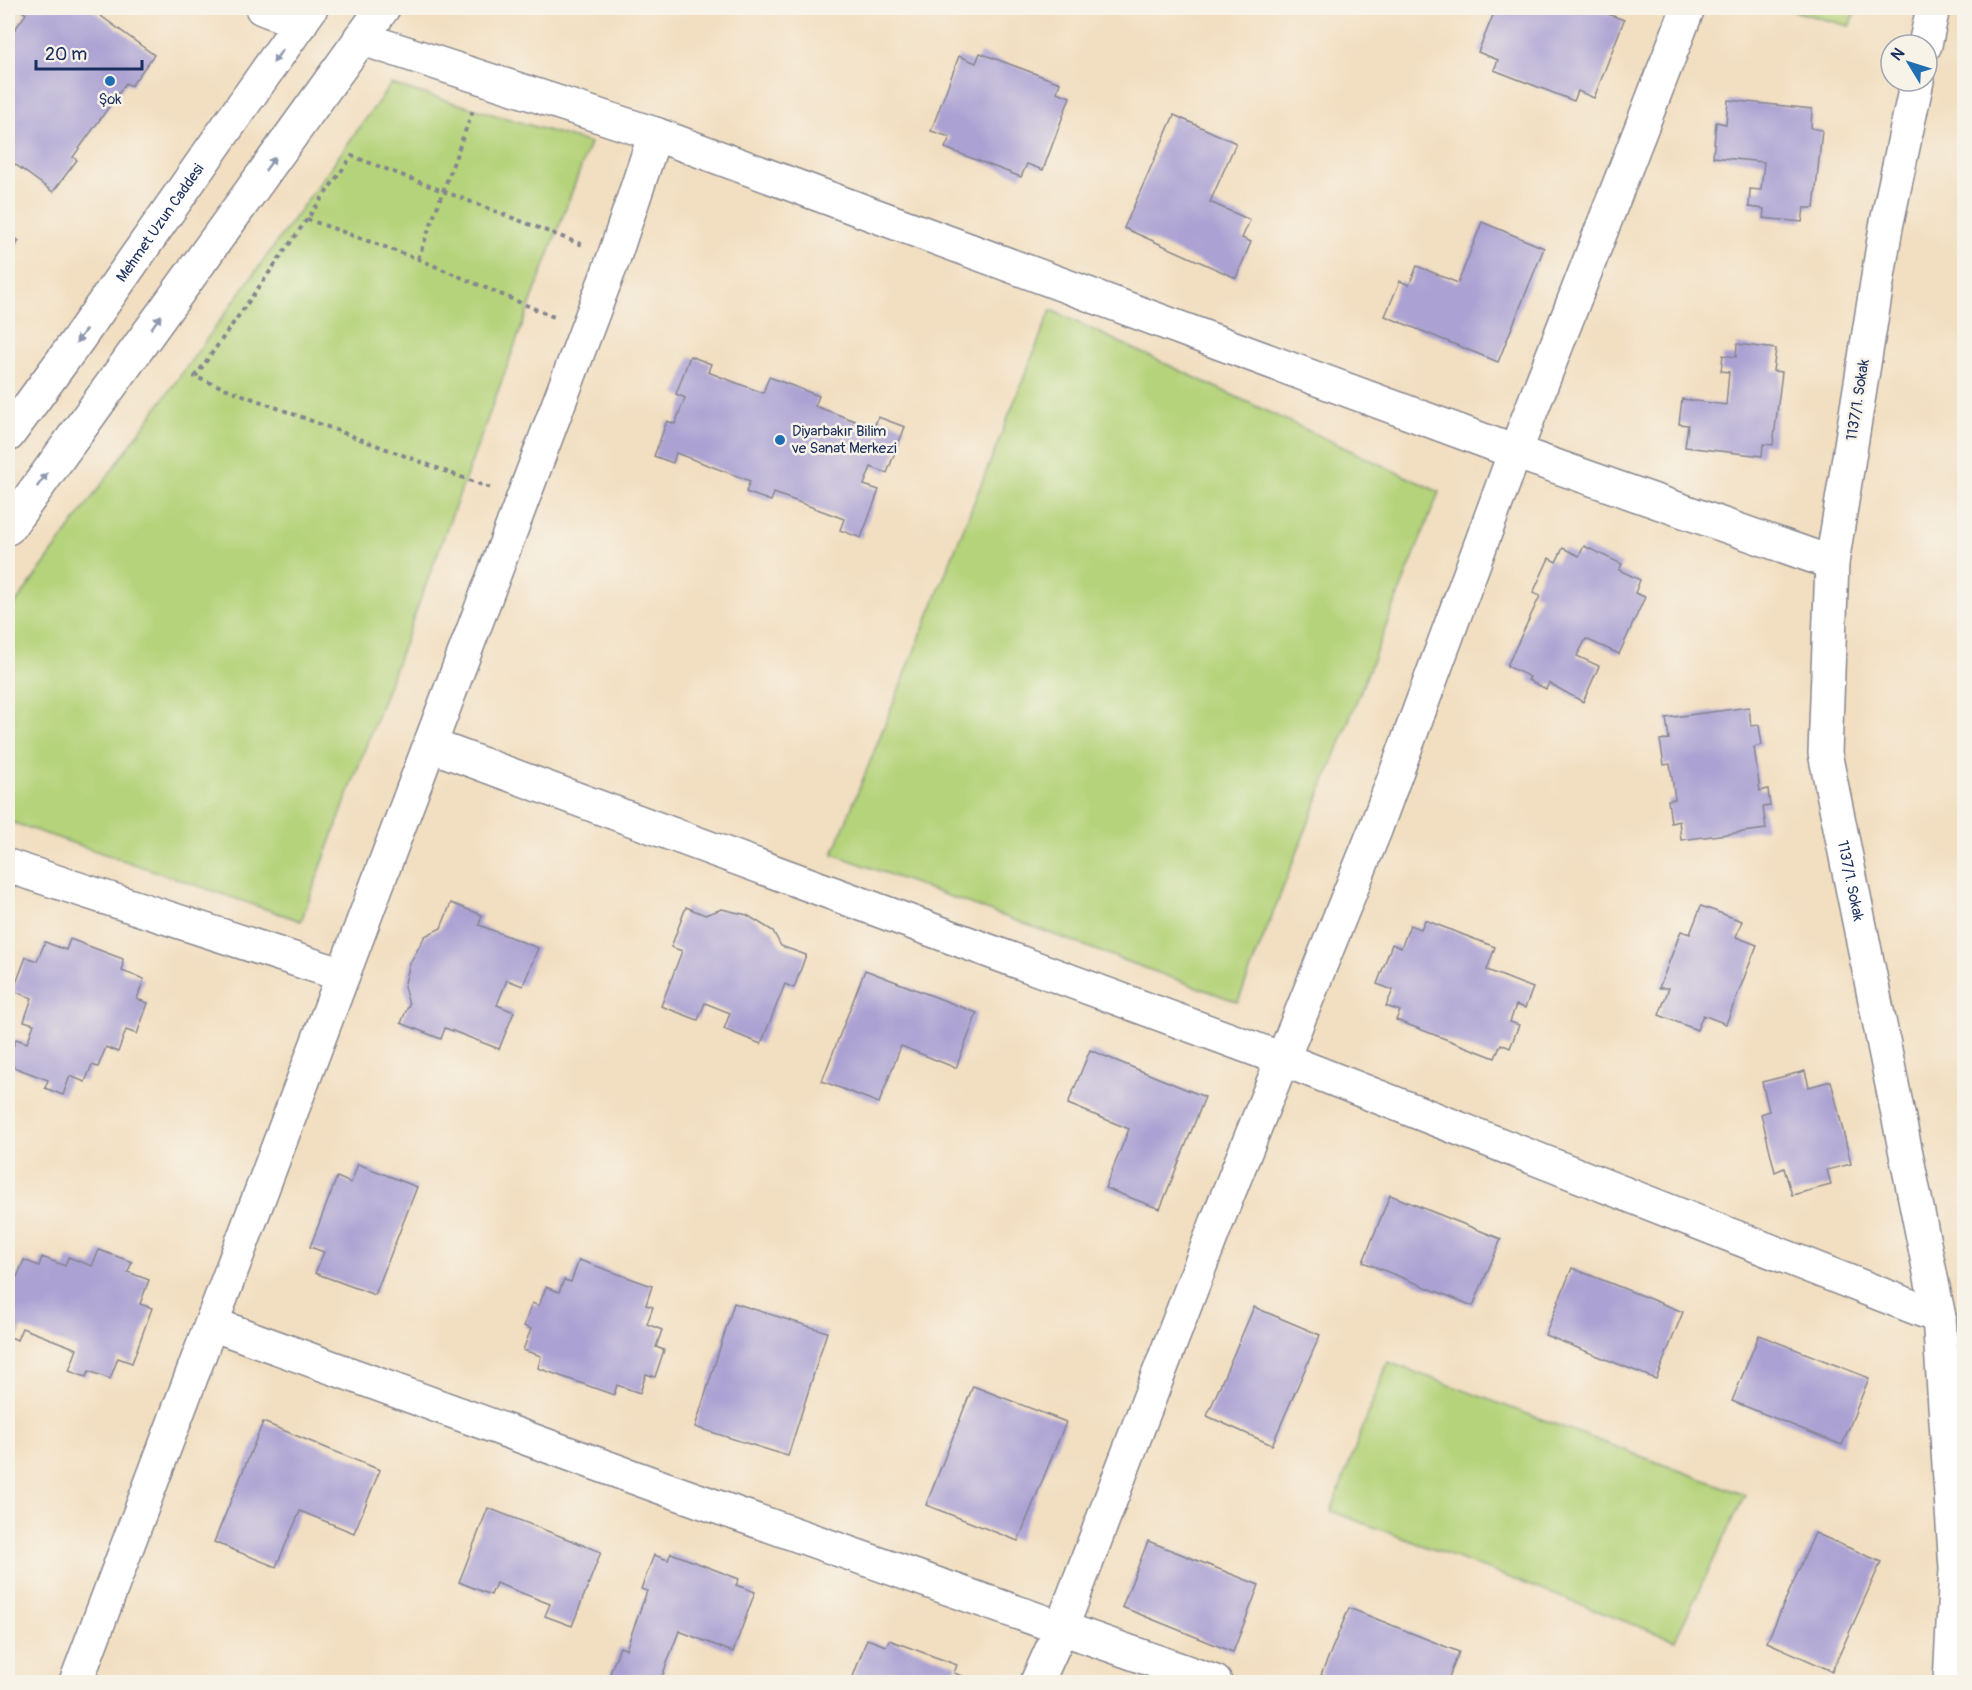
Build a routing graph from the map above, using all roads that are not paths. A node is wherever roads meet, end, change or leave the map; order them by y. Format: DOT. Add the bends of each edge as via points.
graph roads {
  1 [pos="262,8"];
  2 [pos="383,8"];
  3 [pos="1688,8"];
  4 [pos="1933,8"];
  5 [pos="306,15"];
  6 [pos="1928,33"];
  7 [pos="360,38"];
  8 [pos="1914,93"];
  9 [pos="654,135"];
  10 [pos="8,435"];
  11 [pos="1515,452"];
  12 [pos="8,528"];
  13 [pos="1832,563"];
  14 [pos="430,745"];
  15 [pos="8,866"];
  16 [pos="344,975"];
  17 [pos="1282,1059"];
  18 [pos="1939,1317"];
  19 [pos="212,1324"];
  20 [pos="1061,1629"];
  21 [pos="76,1683"];
  22 [pos="1037,1683"];
  23 [pos="1215,1683"];
  24 [pos="1950,1683"];
  1 -- 5 [label="street"];
  2 -- 7 [label="street"];
  3 -- 11 [label="street"];
  4 -- 6 [label="street"];
  5 -- 10 [label="street, Mehmet Uzun Caddesi, one-way"];
  7 -- 9 [label="street"];
  12 -- 7 [label="street, one-way"];
  8 -- 13 [label="street, 1137/1. Sokak" via="1886,227"];
  9 -- 11 [label="street"];
  9 -- 14 [label="street" via="614,257"];
  11 -- 13 [label="street"];
  11 -- 17 [label="street" via="1375,830"];
  13 -- 18 [label="street, 1137/1. Sokak" via="1825,753"];
  14 -- 16 [label="street"];
  14 -- 17 [label="street"];
  15 -- 16 [label="street"];
  16 -- 19 [label="street"];
  17 -- 18 [label="street"];
  17 -- 20 [label="street"];
  18 -- 24 [label="street, 1137/1. Sokak" via="1956,1569"];
  19 -- 20 [label="street"];
  19 -- 21 [label="street"];
  20 -- 22 [label="street"];
  20 -- 23 [label="street"];
}
